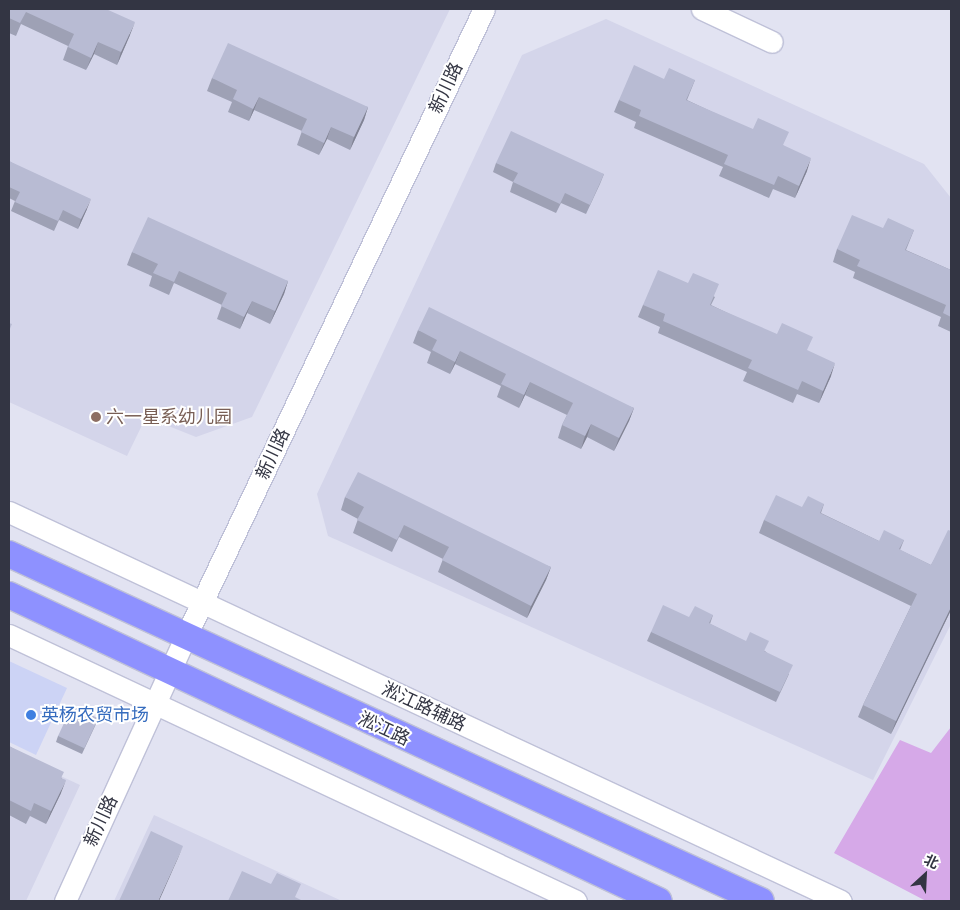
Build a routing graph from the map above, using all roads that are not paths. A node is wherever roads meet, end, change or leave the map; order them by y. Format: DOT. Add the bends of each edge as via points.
graph roads {
  1 [pos="484,9"];
  2 [pos="702,9"];
  3 [pos="772,42"];
  4 [pos="9,512"];
  5 [pos="9,554"];
  6 [pos="9,595"];
  7 [pos="202,603"];
  8 [pos="9,635"];
  9 [pos="186,638"];
  10 [pos="170,670"];
  11 [pos="156,703"];
  12 [pos="65,901"];
  13 [pos="576,901"];
  14 [pos="659,901"];
  15 [pos="760,901"];
  16 [pos="841,901"];
  1 -- 7 [label="street, 新川路"];
  2 -- 3 [label="street"];
  4 -- 7 [label="street, 淞江路辅路"];
  5 -- 9 [label="main road, 淞江路"];
  6 -- 10 [label="main road"];
  7 -- 9 [label="street, 新川路"];
  7 -- 16 [label="street, 淞江路辅路"];
  8 -- 11 [label="street"];
  9 -- 10 [label="street, 新川路"];
  9 -- 15 [label="main road, 淞江路"];
  10 -- 11 [label="street, 新川路"];
  10 -- 14 [label="main road"];
  11 -- 12 [label="street, 新川路"];
  11 -- 13 [label="street"];
}
